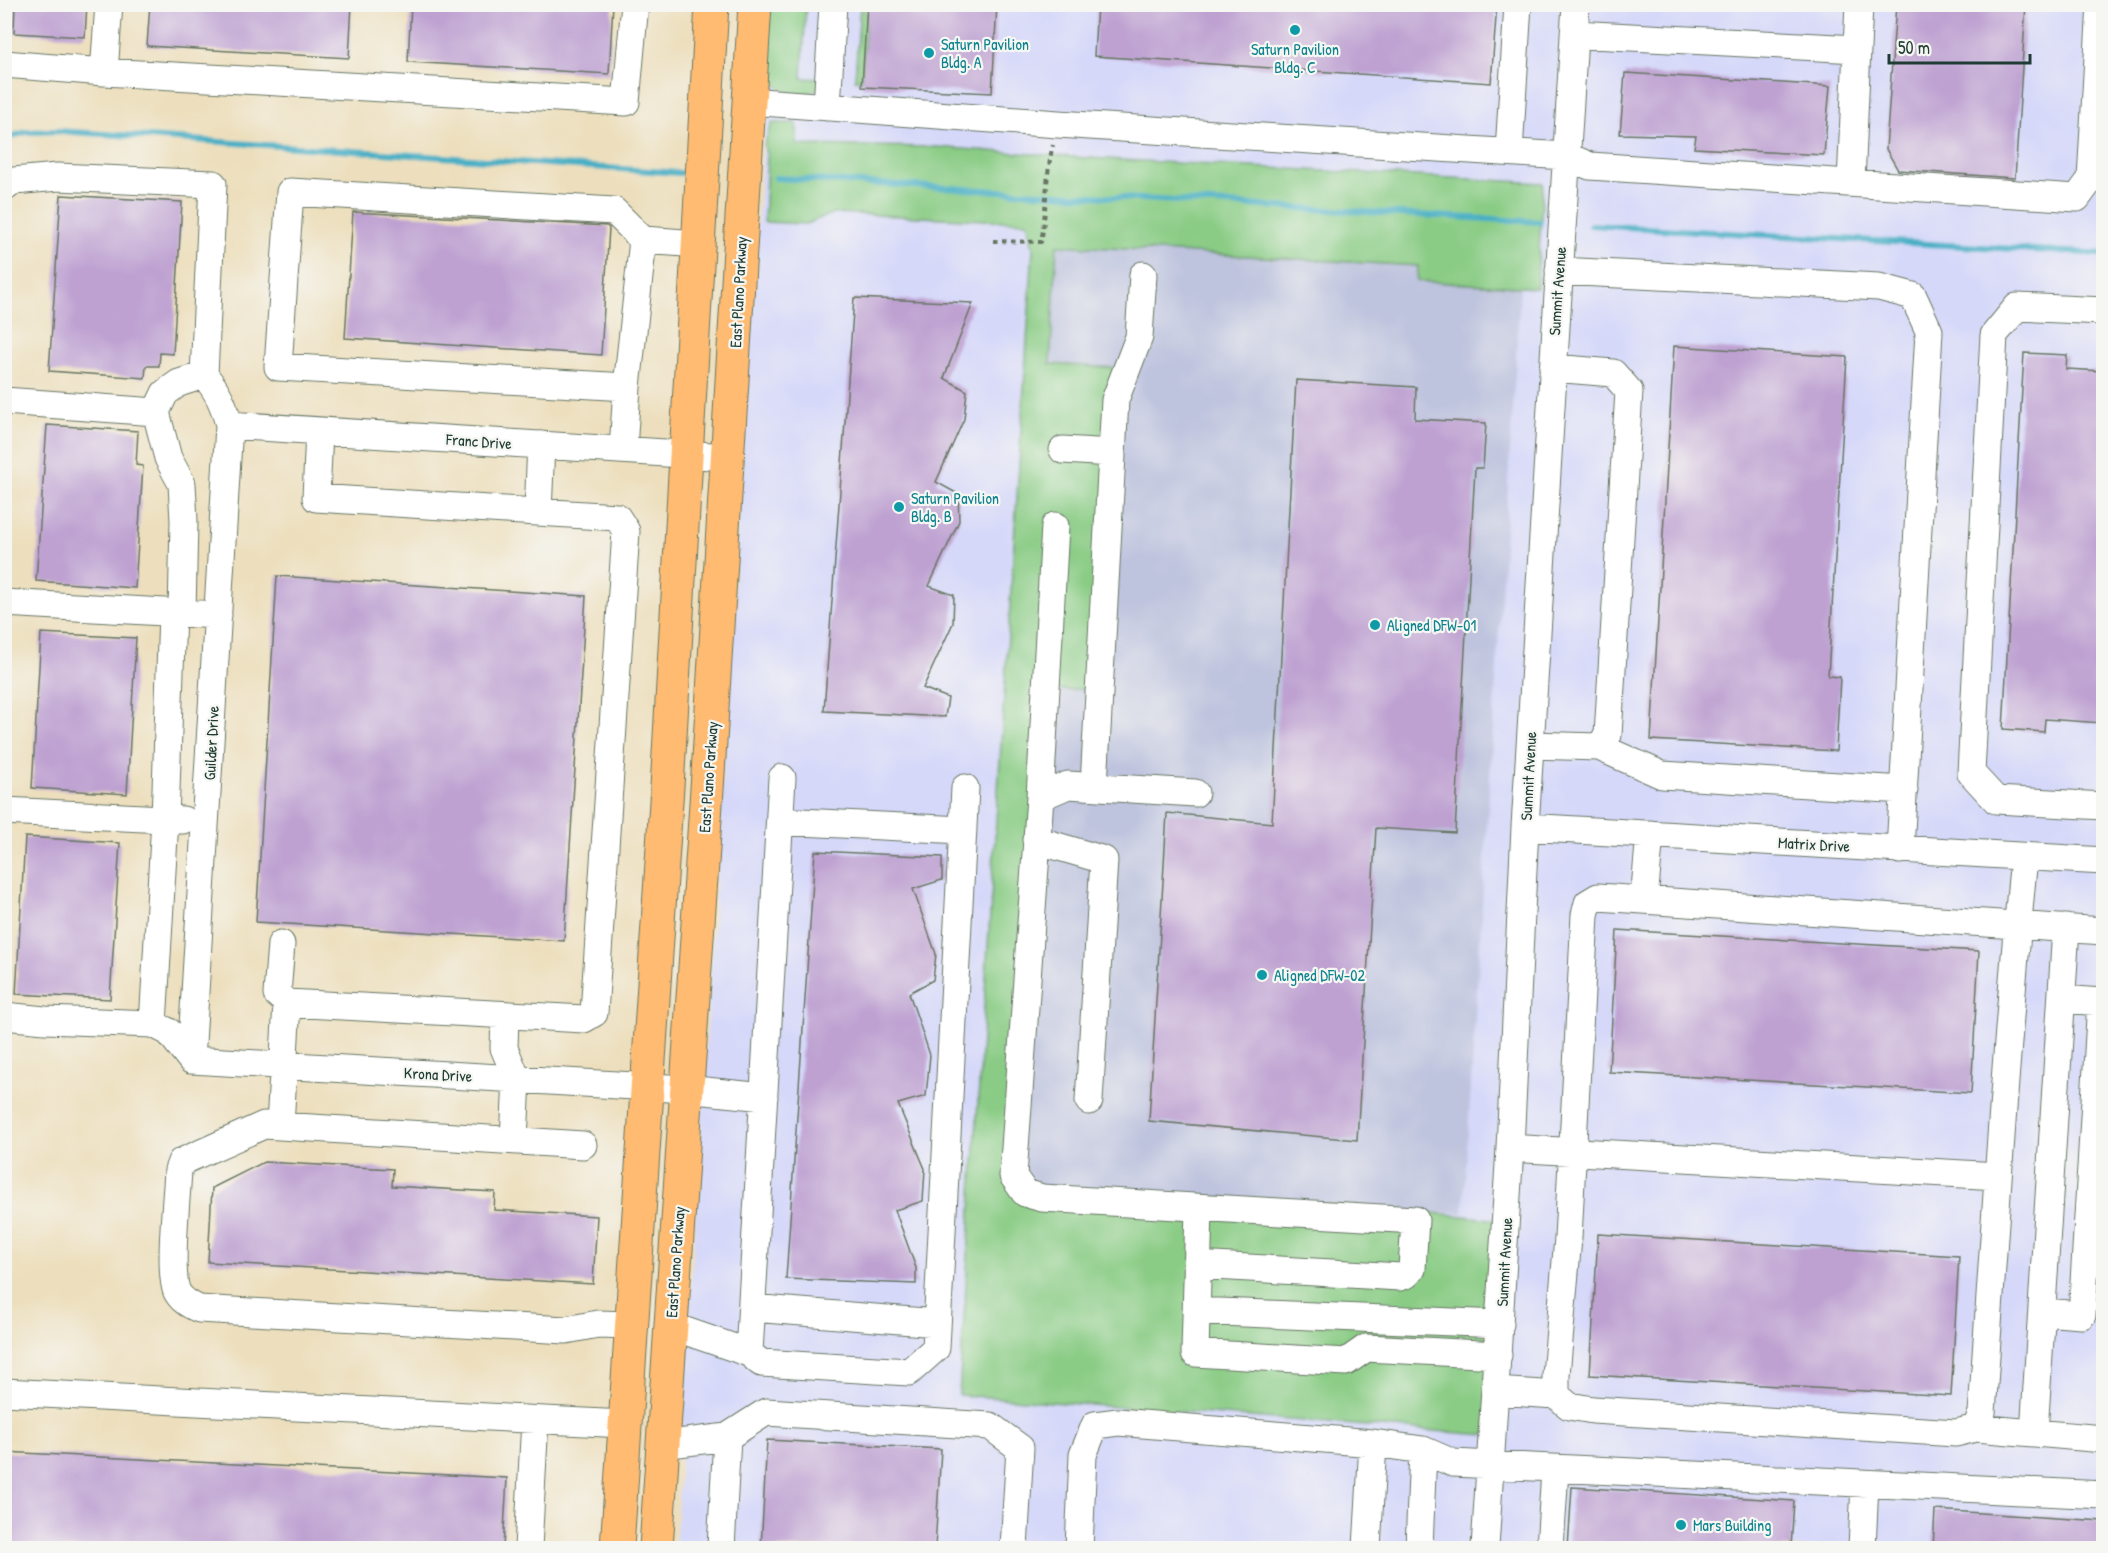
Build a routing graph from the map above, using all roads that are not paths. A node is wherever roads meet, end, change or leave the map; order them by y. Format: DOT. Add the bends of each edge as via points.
graph roads {
  1 [pos="109,4"];
  2 [pos="635,4"];
  3 [pos="712,4"];
  4 [pos="755,4"];
  5 [pos="833,4"];
  6 [pos="1518,4"];
  7 [pos="1576,4"];
  8 [pos="1859,4"];
  9 [pos="2100,4"];
  10 [pos="1574,34"];
  11 [pos="1857,49"];
  12 [pos="4,64"];
  13 [pos="104,72"];
  14 [pos="749,101"];
  15 [pos="826,107"];
  16 [pos="1509,152"];
  17 [pos="1566,156"];
  18 [pos="704,170"];
  19 [pos="745,172"];
  20 [pos="1851,183"];
  21 [pos="4,188"];
  22 [pos="643,240"];
  23 [pos="699,244"];
  24 [pos="1559,271"];
  25 [pos="1143,275"];
  26 [pos="2103,311"];
  27 [pos="1553,368"];
  28 [pos="204,375"];
  29 [pos="627,387"];
  30 [pos="4,401"];
  31 [pos="156,412"];
  32 [pos="229,425"];
  33 [pos="320,431"];
  34 [pos="541,445"];
  35 [pos="623,450"];
  36 [pos="1063,450"];
  37 [pos="1112,453"];
  38 [pos="686,454"];
  39 [pos="728,457"];
  40 [pos="538,512"];
  41 [pos="1055,526"];
  42 [pos="4,603"];
  43 [pos="177,613"];
  44 [pos="218,615"];
  45 [pos="1530,745"];
  46 [pos="1599,747"];
  47 [pos="668,771"];
  48 [pos="708,774"];
  49 [pos="782,778"];
  50 [pos="1094,785"];
  51 [pos="965,788"];
  52 [pos="1904,790"];
  53 [pos="1195,792"];
  54 [pos="1040,797"];
  55 [pos="2103,806"];
  56 [pos="4,811"];
  57 [pos="165,819"];
  58 [pos="780,821"];
  59 [pos="206,822"];
  60 [pos="1525,827"];
  61 [pos="963,830"];
  62 [pos="1650,834"];
  63 [pos="1036,840"];
  64 [pos="1900,849"];
  65 [pos="2024,856"];
  66 [pos="2103,861"];
  67 [pos="1644,900"];
  68 [pos="2017,925"];
  69 [pos="2066,928"];
  70 [pos="2103,931"];
  71 [pos="281,944"];
  72 [pos="2062,999"];
  73 [pos="287,1003"];
  74 [pos="4,1016"];
  75 [pos="505,1016"];
  76 [pos="153,1024"];
  77 [pos="191,1060"];
  78 [pos="284,1065"];
  79 [pos="517,1079"];
  80 [pos="646,1087"];
  81 [pos="686,1089"];
  82 [pos="764,1097"];
  83 [pos="1089,1101"];
  84 [pos="280,1126"];
  85 [pos="514,1140"];
  86 [pos="583,1145"];
  87 [pos="1510,1148"];
  88 [pos="1573,1151"];
  89 [pos="1998,1176"];
  90 [pos="1199,1209"];
  91 [pos="1197,1265"];
  92 [pos="752,1308"];
  93 [pos="1196,1311"];
  94 [pos="2042,1312"];
  95 [pos="1367,1318"];
  96 [pos="1441,1322"];
  97 [pos="937,1323"];
  98 [pos="630,1324"];
  99 [pos="1500,1324"];
  100 [pos="671,1326"];
  101 [pos="1366,1348"];
  102 [pos="1438,1352"];
  103 [pos="749,1353"];
  104 [pos="1498,1355"];
  105 [pos="1496,1391"];
  106 [pos="4,1392"];
  107 [pos="1556,1395"];
  108 [pos="535,1419"];
  109 [pos="624,1424"];
  110 [pos="1976,1428"];
  111 [pos="2034,1434"];
  112 [pos="727,1437"];
  113 [pos="2103,1439"];
  114 [pos="1373,1443"];
  115 [pos="662,1445"];
  116 [pos="1423,1450"];
  117 [pos="1490,1466"];
  118 [pos="1555,1470"];
  119 [pos="1865,1484"];
  120 [pos="2103,1496"];
  121 [pos="528,1548"];
  122 [pos="617,1548"];
  123 [pos="656,1548"];
  124 [pos="720,1548"];
  125 [pos="1014,1548"];
  126 [pos="1079,1548"];
  127 [pos="1366,1548"];
  128 [pos="1419,1548"];
  129 [pos="1485,1548"];
  130 [pos="1550,1548"];
  131 [pos="1862,1548"];
  1 -- 13 [label="street"];
  2 -- 13 [label="street" via="627,102"];
  3 -- 18 [label="main road"];
  4 -- 14 [label="main road, East Plano Parkway"];
  5 -- 15 [label="street"];
  6 -- 16 [label="street"];
  7 -- 10 [label="street, Summit Avenue"];
  8 -- 11 [label="street"];
  9 -- 20 [label="street" via="2091,179 2077,198"];
  10 -- 11 [label="street"];
  10 -- 17 [label="street, Summit Avenue"];
  11 -- 20 [label="street"];
  12 -- 13 [label="street"];
  14 -- 15 [label="street"];
  14 -- 19 [label="main road, East Plano Parkway"];
  15 -- 16 [label="street"];
  16 -- 17 [label="street"];
  17 -- 20 [label="street" via="1590,166"];
  17 -- 24 [label="street, Summit Avenue"];
  18 -- 19 [label="main road"];
  18 -- 23 [label="main road"];
  19 -- 39 [label="main road, East Plano Parkway"];
  21 -- 28 [label="street" via="14,181 58,177 213,184"];
  22 -- 23 [label="street"];
  22 -- 29 [label="street"];
  22 -- 29 [label="street" via="614,212 290,192 278,367"];
  23 -- 38 [label="main road"];
  24 -- 27 [label="street, Summit Avenue"];
  24 -- 52 [label="street" via="1879,287 1913,296 1929,331"];
  25 -- 37 [label="street" via="1139,337 1115,400"];
  26 -- 55 [label="street" via="2017,307 1994,335 1971,773 1996,800"];
  27 -- 45 [label="street, Summit Avenue"];
  27 -- 46 [label="street" via="1613,373 1629,391 1608,735"];
  28 -- 31 [label="street" via="179,383 165,393"];
  28 -- 32 [label="street" via="224,404"];
  29 -- 35 [label="street"];
  30 -- 31 [label="street"];
  31 -- 43 [label="street" via="168,458 182,484 184,521"];
  32 -- 33 [label="street, Franc Drive"];
  32 -- 44 [label="street, Guilder Drive"];
  33 -- 34 [label="street, Franc Drive"];
  33 -- 40 [label="street" via="316,498"];
  34 -- 35 [label="street, Franc Drive"];
  34 -- 40 [label="street"];
  35 -- 38 [label="street, Franc Drive"];
  36 -- 37 [label="street"];
  37 -- 50 [label="street"];
  38 -- 39 [label="street, Franc Drive"];
  38 -- 47 [label="main road"];
  39 -- 48 [label="main road, East Plano Parkway"];
  40 -- 75 [label="street" via="617,517 626,531 626,543 594,1013 584,1019"];
  41 -- 54 [label="street"];
  42 -- 43 [label="street"];
  43 -- 44 [label="street"];
  43 -- 57 [label="street"];
  44 -- 59 [label="street, Guilder Drive"];
  45 -- 46 [label="street"];
  45 -- 60 [label="street, Summit Avenue"];
  46 -- 52 [label="street" via="1662,775"];
  47 -- 48 [label="main road"];
  47 -- 80 [label="main road"];
  48 -- 81 [label="main road, East Plano Parkway"];
  49 -- 58 [label="street"];
  50 -- 53 [label="street"];
  50 -- 54 [label="street" via="1068,785"];
  51 -- 61 [label="street"];
  52 -- 64 [label="street"];
  54 -- 63 [label="street"];
  56 -- 57 [label="street"];
  57 -- 59 [label="street"];
  57 -- 76 [label="street"];
  58 -- 61 [label="street"];
  58 -- 82 [label="street"];
  59 -- 77 [label="street, Guilder Drive"];
  60 -- 62 [label="street, Matrix Drive"];
  60 -- 87 [label="street, Summit Avenue"];
  61 -- 97 [label="street"];
  62 -- 64 [label="street, Matrix Drive"];
  62 -- 67 [label="street"];
  63 -- 83 [label="street" via="1104,860"];
  63 -- 90 [label="street" via="1013,1176 1025,1193 1042,1198"];
  64 -- 65 [label="street, Matrix Drive"];
  65 -- 66 [label="street, Matrix Drive"];
  65 -- 68 [label="street"];
  67 -- 68 [label="street"];
  67 -- 88 [label="street" via="1598,897 1588,903"];
  68 -- 69 [label="street"];
  68 -- 89 [label="street"];
  69 -- 70 [label="street"];
  69 -- 72 [label="street"];
  71 -- 73 [label="street" via="278,994"];
  72 -- 94 [label="street"];
  72 -- 94 [label="street" via="2101,1002 2082,1315"];
  73 -- 75 [label="street"];
  73 -- 78 [label="street"];
  74 -- 76 [label="street"];
  75 -- 79 [label="street" via="504,1048"];
  76 -- 77 [label="street" via="169,1032"];
  77 -- 78 [label="street, Krona Drive"];
  78 -- 79 [label="street, Krona Drive"];
  78 -- 84 [label="street"];
  79 -- 80 [label="street, Krona Drive"];
  79 -- 85 [label="street"];
  80 -- 81 [label="street, Krona Drive"];
  80 -- 98 [label="main road"];
  81 -- 82 [label="street, Krona Drive"];
  81 -- 100 [label="main road, East Plano Parkway"];
  82 -- 92 [label="street"];
  84 -- 85 [label="street"];
  84 -- 98 [label="street" via="264,1125 181,1162 174,1279 181,1298 191,1305 199,1309 566,1330"];
  85 -- 86 [label="street"];
  87 -- 88 [label="street"];
  87 -- 99 [label="street, Summit Avenue"];
  88 -- 89 [label="street"];
  88 -- 107 [label="street"];
  89 -- 110 [label="street" via="1982,1413"];
  90 -- 91 [label="street"];
  90 -- 91 [label="street" via="1415,1220 1412,1269 1400,1277"];
  91 -- 93 [label="street"];
  92 -- 97 [label="street"];
  92 -- 103 [label="street"];
  93 -- 95 [label="street"];
  93 -- 101 [label="street" via="1195,1353 1346,1362"];
  94 -- 111 [label="street"];
  95 -- 96 [label="street"];
  95 -- 101 [label="street"];
  96 -- 99 [label="street"];
  96 -- 102 [label="street"];
  97 -- 103 [label="street" via="936,1348 909,1372 761,1362"];
  98 -- 100 [label="main road"];
  98 -- 109 [label="main road"];
  99 -- 104 [label="street, Summit Avenue"];
  100 -- 103 [label="street"];
  100 -- 115 [label="main road, East Plano Parkway"];
  101 -- 102 [label="street"];
  102 -- 104 [label="street"];
  104 -- 105 [label="street, Summit Avenue"];
  105 -- 107 [label="street"];
  105 -- 117 [label="street, Summit Avenue"];
  106 -- 108 [label="street"];
  107 -- 110 [label="street" via="1569,1407 1593,1410 1956,1433"];
  108 -- 109 [label="street"];
  108 -- 121 [label="street"];
  109 -- 122 [label="main road"];
  110 -- 111 [label="street"];
  111 -- 113 [label="street"];
  112 -- 115 [label="street"];
  112 -- 124 [label="street"];
  112 -- 125 [label="street" via="766,1412 990,1426 1020,1448"];
  114 -- 116 [label="street"];
  114 -- 126 [label="street" via="1118,1422 1095,1425 1083,1455"];
  114 -- 127 [label="street"];
  115 -- 123 [label="main road, East Plano Parkway"];
  116 -- 117 [label="street" via="1453,1463"];
  116 -- 128 [label="street"];
  117 -- 118 [label="street"];
  117 -- 129 [label="street, Summit Avenue"];
  118 -- 119 [label="street"];
  118 -- 130 [label="street"];
  119 -- 120 [label="street"];
  119 -- 131 [label="street"];
}
